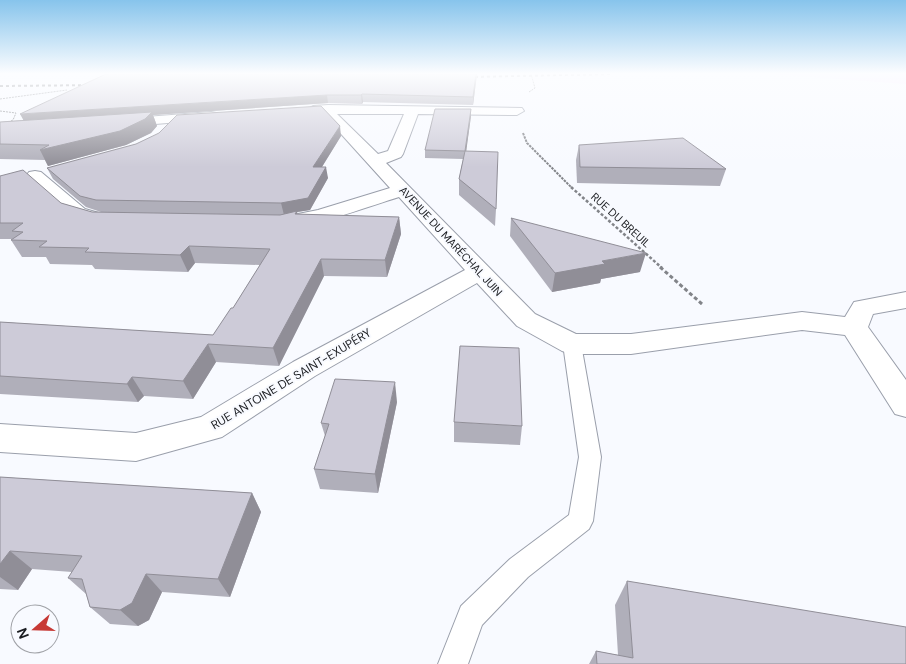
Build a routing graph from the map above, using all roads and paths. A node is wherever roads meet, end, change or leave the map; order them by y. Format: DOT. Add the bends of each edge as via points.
graph roads {
  1 [pos="328,109"];
  2 [pos="413,109"];
  3 [pos="0,111"];
  4 [pos="301,111"];
  5 [pos="517,112"];
  6 [pos="228,115"];
  7 [pos="175,119"];
  8 [pos="107,123"];
  9 [pos="6,124"];
  10 [pos="157,138"];
  11 [pos="375,161"];
  12 [pos="35,177"];
  13 [pos="403,190"];
  14 [pos="119,220"];
  15 [pos="265,222"];
  16 [pos="480,272"];
  17 [pos="906,300"];
  18 [pos="854,327"];
  19 [pos="730,329"];
  20 [pos="572,344"];
  21 [pos="906,405"];
  22 [pos="0,438"];
  23 [pos="453,664"];
  1 -- 2 [label="street"];
  1 -- 4 [label="street"];
  1 -- 11 [label="street, AVENUE DU MARÉCHAL JUIN"];
  2 -- 5 [label="street"];
  2 -- 11 [label="street" via="395,154"];
  3 -- 9 [label="path" via="16,113"];
  5 -- 19 [label="path, RUE DU BREUIL" via="527,143 577,193"];
  6 -- 7 [label="street"];
  7 -- 8 [label="street"];
  7 -- 10 [label="street"];
  11 -- 13 [label="street, AVENUE DU MARÉCHAL JUIN"];
  12 -- 14 [label="street" via="78,212 100,220"];
  13 -- 15 [label="street" via="321,215 284,223"];
  13 -- 16 [label="street, AVENUE DU MARÉCHAL JUIN"];
  16 -- 20 [label="street, AVENUE DU MARÉCHAL JUIN" via="526,320"];
  16 -- 22 [label="street, RUE ANTOINE DE SAINT-EXUPÉRY" via="312,364 210,428 136,447"];
  17 -- 18 [label="street" via="863,308"];
  18 -- 19 [label="street, AVENUE DU MARÉCHAL JUIN" via="802,321"];
  18 -- 21 [label="street"];
  19 -- 20 [label="street, AVENUE DU MARÉCHAL JUIN" via="631,344"];
  20 -- 23 [label="lane" via="590,456 580,521 519,568 471,616"];
}
